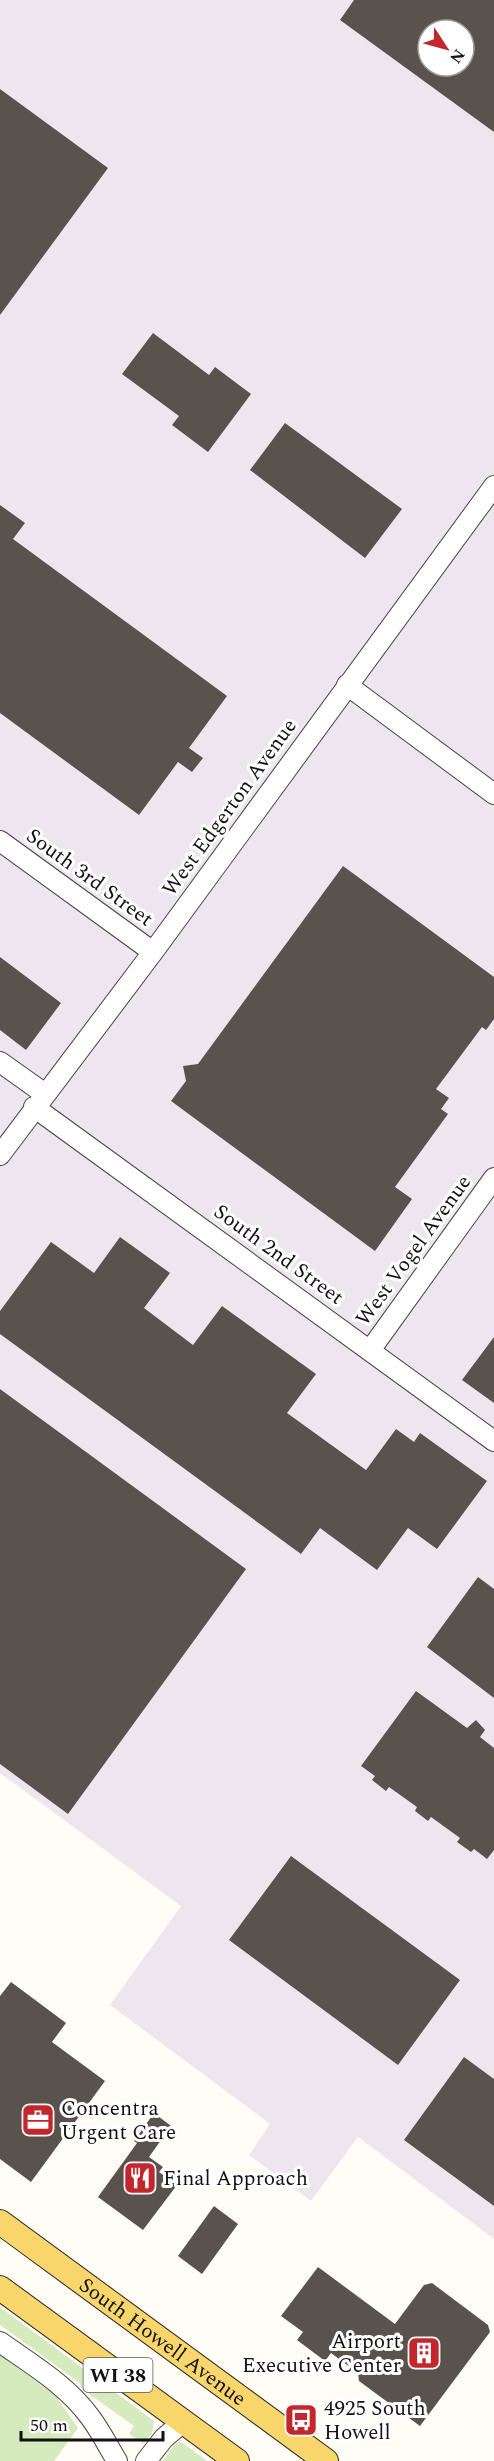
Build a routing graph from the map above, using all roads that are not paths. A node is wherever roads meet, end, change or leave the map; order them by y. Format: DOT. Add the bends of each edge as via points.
graph roads {
  1 [pos="494,486"];
  2 [pos="347,685"];
  3 [pos="492,787"];
  4 [pos="0,841"];
  5 [pos="153,952"];
  6 [pos="0,1062"];
  7 [pos="40,1100"];
  8 [pos="0,1155"];
  9 [pos="494,1178"];
  10 [pos="371,1349"];
  11 [pos="494,1440"];
  12 [pos="0,2222"];
  13 [pos="0,2288"];
  14 [pos="0,2342"];
  15 [pos="183,2422"];
  16 [pos="117,2461"];
  17 [pos="146,2461"];
  18 [pos="237,2461"];
  19 [pos="326,2461"];
  1 -- 2 [label="street, West Edgerton Avenue"];
  2 -- 3 [label="street"];
  2 -- 5 [label="street, West Edgerton Avenue"];
  4 -- 5 [label="street, South 3rd Street"];
  5 -- 7 [label="street, West Edgerton Avenue"];
  6 -- 7 [label="street, South 2nd Street"];
  7 -- 8 [label="street, West Edgerton Avenue"];
  7 -- 10 [label="street, South 2nd Street"];
  9 -- 10 [label="street, West Vogel Avenue"];
  10 -- 11 [label="street, South 2nd Street"];
  12 -- 19 [label="main road, South Howell Avenue / WI 38"];
  13 -- 15 [label="main road, WI 38"];
  14 -- 16 [label="street" via="75,2400"];
  15 -- 17 [label="street"];
  15 -- 18 [label="main road, WI 38"];
}
